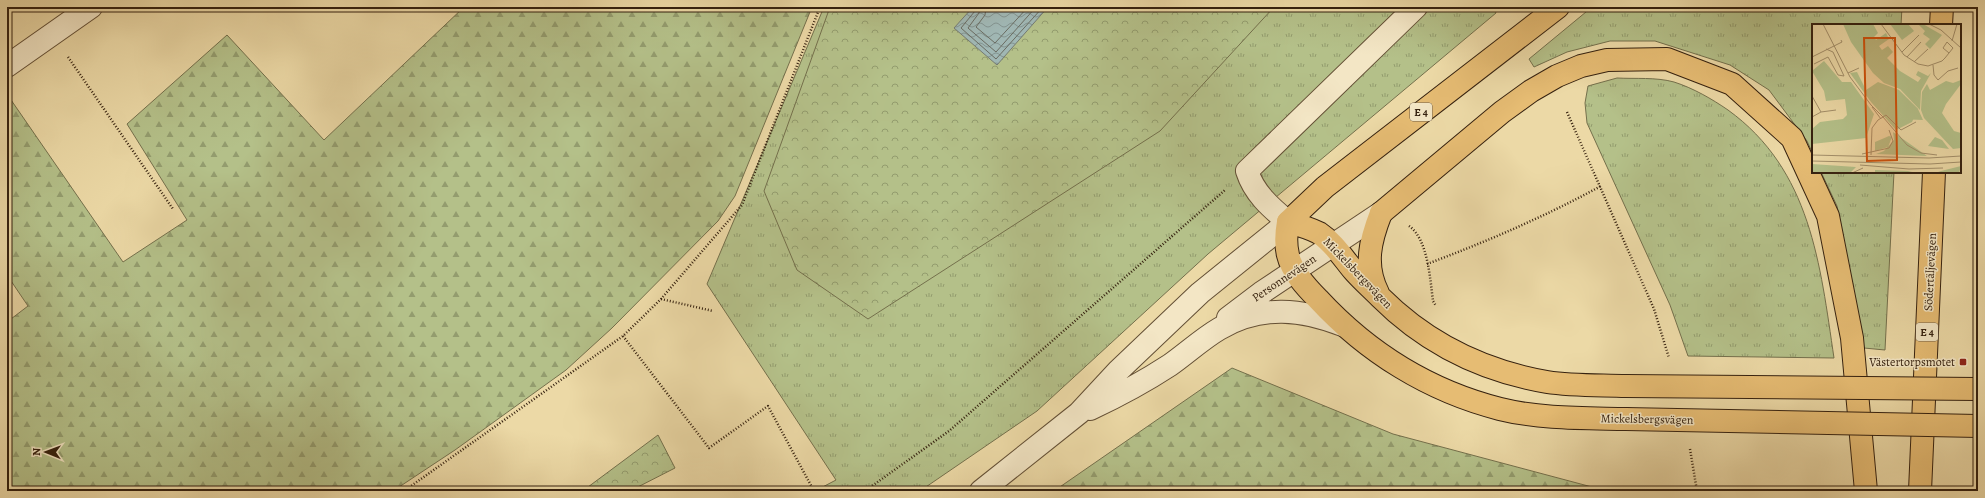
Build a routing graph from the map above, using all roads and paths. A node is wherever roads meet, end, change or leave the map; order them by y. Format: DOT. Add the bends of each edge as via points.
graph roads {
  1 [pos="92,7"];
  2 [pos="820,7"];
  3 [pos="1416,7"];
  4 [pos="1558,7"];
  5 [pos="1942,7"];
  6 [pos="1941,24"];
  7 [pos="52,35"];
  8 [pos="7,66"];
  9 [pos="1567,112"];
  10 [pos="1247,171"];
  11 [pos="1934,173"];
  12 [pos="1601,186"];
  13 [pos="173,208"];
  14 [pos="1381,213"];
  15 [pos="1288,222"];
  16 [pos="1333,244"];
  17 [pos="1294,270"];
  18 [pos="1380,298"];
  19 [pos="661,299"];
  20 [pos="1437,307"];
  21 [pos="713,311"];
  22 [pos="1345,326"];
  23 [pos="623,336"];
  24 [pos="1198,344"];
  25 [pos="1670,362"];
  26 [pos="1978,389"];
  27 [pos="1079,413"];
  28 [pos="1978,426"];
  29 [pos="1690,446"];
  30 [pos="404,491"];
  31 [pos="814,491"];
  32 [pos="865,491"];
  33 [pos="981,491"];
  34 [pos="1697,491"];
  35 [pos="1866,491"];
  36 [pos="1920,491"];
  1 -- 7 [label="street"];
  2 -- 19 [label="path" via="742,205"];
  3 -- 10 [label="street"];
  4 -- 15 [label="main road, E 4" via="1325,187"];
  5 -- 6 [label="main road"];
  7 -- 8 [label="street"];
  7 -- 13 [label="path"];
  9 -- 12 [label="path"];
  10 -- 15 [label="street" via="1250,182 1258,194"];
  10 -- 32 [label="path" via="949,431"];
  11 -- 36 [label="main road, Södertäljevägen / E 4"];
  12 -- 20 [label="path" via="1560,209 1498,238 1427,264 1433,301"];
  12 -- 25 [label="path" via="1654,309"];
  14 -- 16 [label="street, Personnevägen"];
  14 -- 18 [label="main road" via="1369,249 1369,266"];
  14 -- 35 [label="main road" via="1502,112 1557,76 1581,66 1607,60 1667,59 1732,84 1792,138 1828,216 1852,338"];
  15 -- 16 [label="main road, Mickelsbergsvägen" via="1307,227"];
  15 -- 17 [label="main road, Mickelsbergsvägen" via="1285,238"];
  15 -- 27 [label="street, Personnevägen" via="1184,307"];
  16 -- 17 [label="street, Personnevägen"];
  16 -- 18 [label="main road, Mickelsbergsvägen"];
  17 -- 22 [label="main road, Mickelsbergsvägen"];
  17 -- 24 [label="street, Personnevägen"];
  18 -- 26 [label="main road, Mickelsbergsvägen, bridge" via="1402,318 1435,341 1477,362 1509,374 1548,382 1626,386"];
  19 -- 21 [label="path"];
  19 -- 23 [label="path"];
  22 -- 24 [label="street, Personnevägen" via="1321,316 1269,312 1244,318 1226,326"];
  22 -- 28 [label="main road, Mickelsbergsvägen, bridge" via="1382,356 1419,378 1458,396 1500,409 1544,416"];
  23 -- 30 [label="path"];
  23 -- 31 [label="path" via="709,448 768,406"];
  24 -- 27 [label="street, Personnevägen" via="1141,383"];
  27 -- 33 [label="street, Personnevägen"];
  29 -- 34 [label="path"];
}
